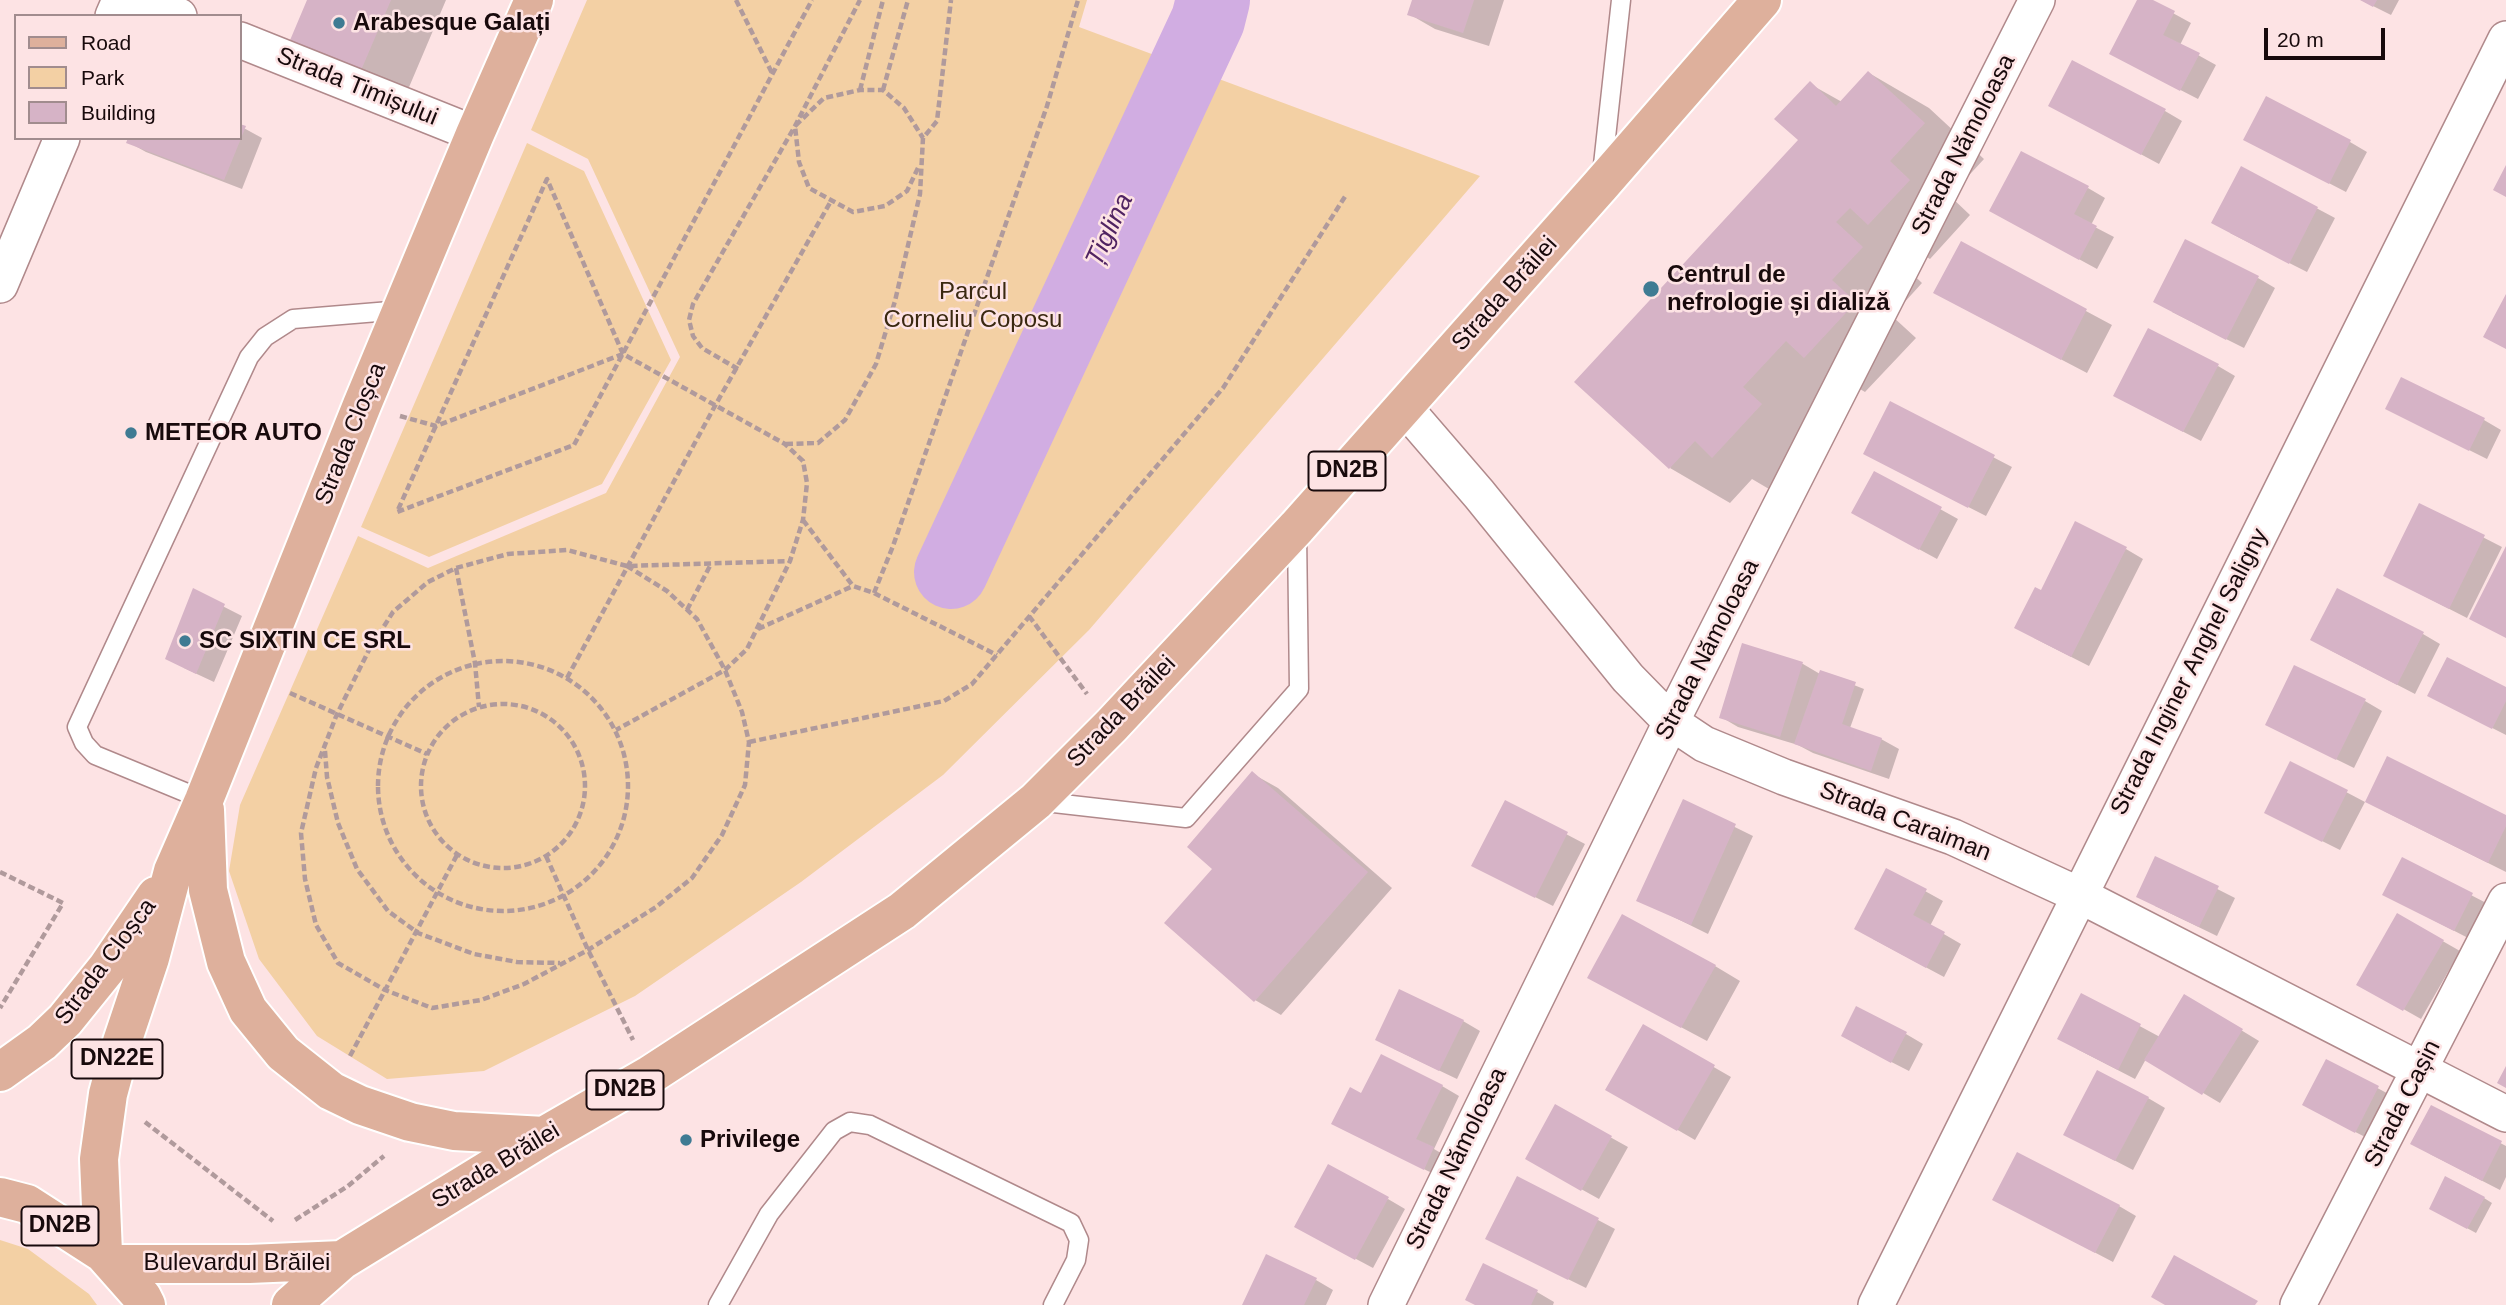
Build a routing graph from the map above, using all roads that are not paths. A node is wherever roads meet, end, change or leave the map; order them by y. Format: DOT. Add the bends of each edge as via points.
graph roads {
  1 [pos="140,0"];
  2 [pos="534,0"];
  3 [pos="1620,0"];
  4 [pos="1762,0"];
  5 [pos="2038,0"];
  6 [pos="174,14"];
  7 [pos="2506,39"];
  8 [pos="242,41"];
  9 [pos="475,134"];
  10 [pos="61,140"];
  11 [pos="1600,186"];
  12 [pos="1,280"];
  13 [pos="402,310"];
  14 [pos="1404,407"];
  15 [pos="1297,527"];
  16 [pos="1671,722"];
  17 [pos="204,800"];
  18 [pos="1036,801"];
  19 [pos="173,871"];
  20 [pos="2080,895"];
  21 [pos="2506,901"];
  22 [pos="2421,1070"];
  23 [pos="0,1072"];
  24 [pos="2506,1114"];
  25 [pos="544,1136"];
  26 [pos="0,1198"];
  27 [pos="108,1259"];
  28 [pos="342,1260"];
  29 [pos="146,1305"];
  30 [pos="291,1305"];
  31 [pos="718,1305"];
  32 [pos="1053,1305"];
  33 [pos="1386,1305"];
  34 [pos="1876,1305"];
  35 [pos="2298,1305"];
  1 -- 6 [label="street"];
  2 -- 9 [label="main road, Strada Cloșca / DN22E"];
  3 -- 11 [label="lane"];
  4 -- 11 [label="main road, Strada Brăilei / DN2B"];
  5 -- 16 [label="street, Strada Nămoloasa"];
  7 -- 20 [label="street, Strada Inginer Anghel Saligny"];
  8 -- 9 [label="street, Strada Timișului"];
  9 -- 13 [label="main road, Strada Cloșca / DN22E"];
  10 -- 12 [label="street"];
  11 -- 14 [label="main road, Strada Brăilei / DN2B"];
  13 -- 17 [label="main road, Strada Cloșca / DN22E"];
  13 -- 17 [label="lane" via="293,319 265,337 249,358 77,727 96,755"];
  14 -- 15 [label="main road, Strada Brăilei / DN2B"];
  14 -- 16 [label="street, Strada Caraiman" via="1628,678"];
  15 -- 18 [label="main road, Strada Brăilei / DN2B"];
  15 -- 18 [label="lane" via="1299,689 1186,818"];
  16 -- 20 [label="street, Strada Caraiman" via="1704,744 1953,837"];
  16 -- 33 [label="street, Strada Nămoloasa"];
  17 -- 19 [label="main road, Strada Cloșca / DN22E"];
  17 -- 25 [label="main road" via="208,890 226,962 248,1010 283,1053 331,1091 410,1122 454,1131"];
  18 -- 25 [label="main road, Strada Brăilei / DN2B" via="902,911 650,1075"];
  19 -- 23 [label="main road, Strada Cloșca / DN22E" via="65,1020"];
  19 -- 27 [label="main road, Strada Cloșca / DN22E" via="108,1094 99,1159"];
  20 -- 22 [label="street, Strada Caraiman"];
  20 -- 34 [label="street, Strada Inginer Anghel Saligny"];
  21 -- 22 [label="street, Strada Cașin"];
  22 -- 24 [label="street, Strada Caraiman"];
  22 -- 35 [label="street, Strada Cașin"];
  25 -- 28 [label="main road, Strada Brăilei / DN2B"];
  26 -- 27 [label="main road, DN2B" via="27,1205"];
  27 -- 28 [label="main road, Bulevardul Brăilei / DN2B"];
  27 -- 29 [label="main road, DN2B"];
  28 -- 30 [label="main road, Bulevardul Brăilei / DN2B"];
  31 -- 32 [label="lane" via="769,1214 834,1131 850,1122 870,1125 1071,1223 1079,1240 1076,1260"];
}
